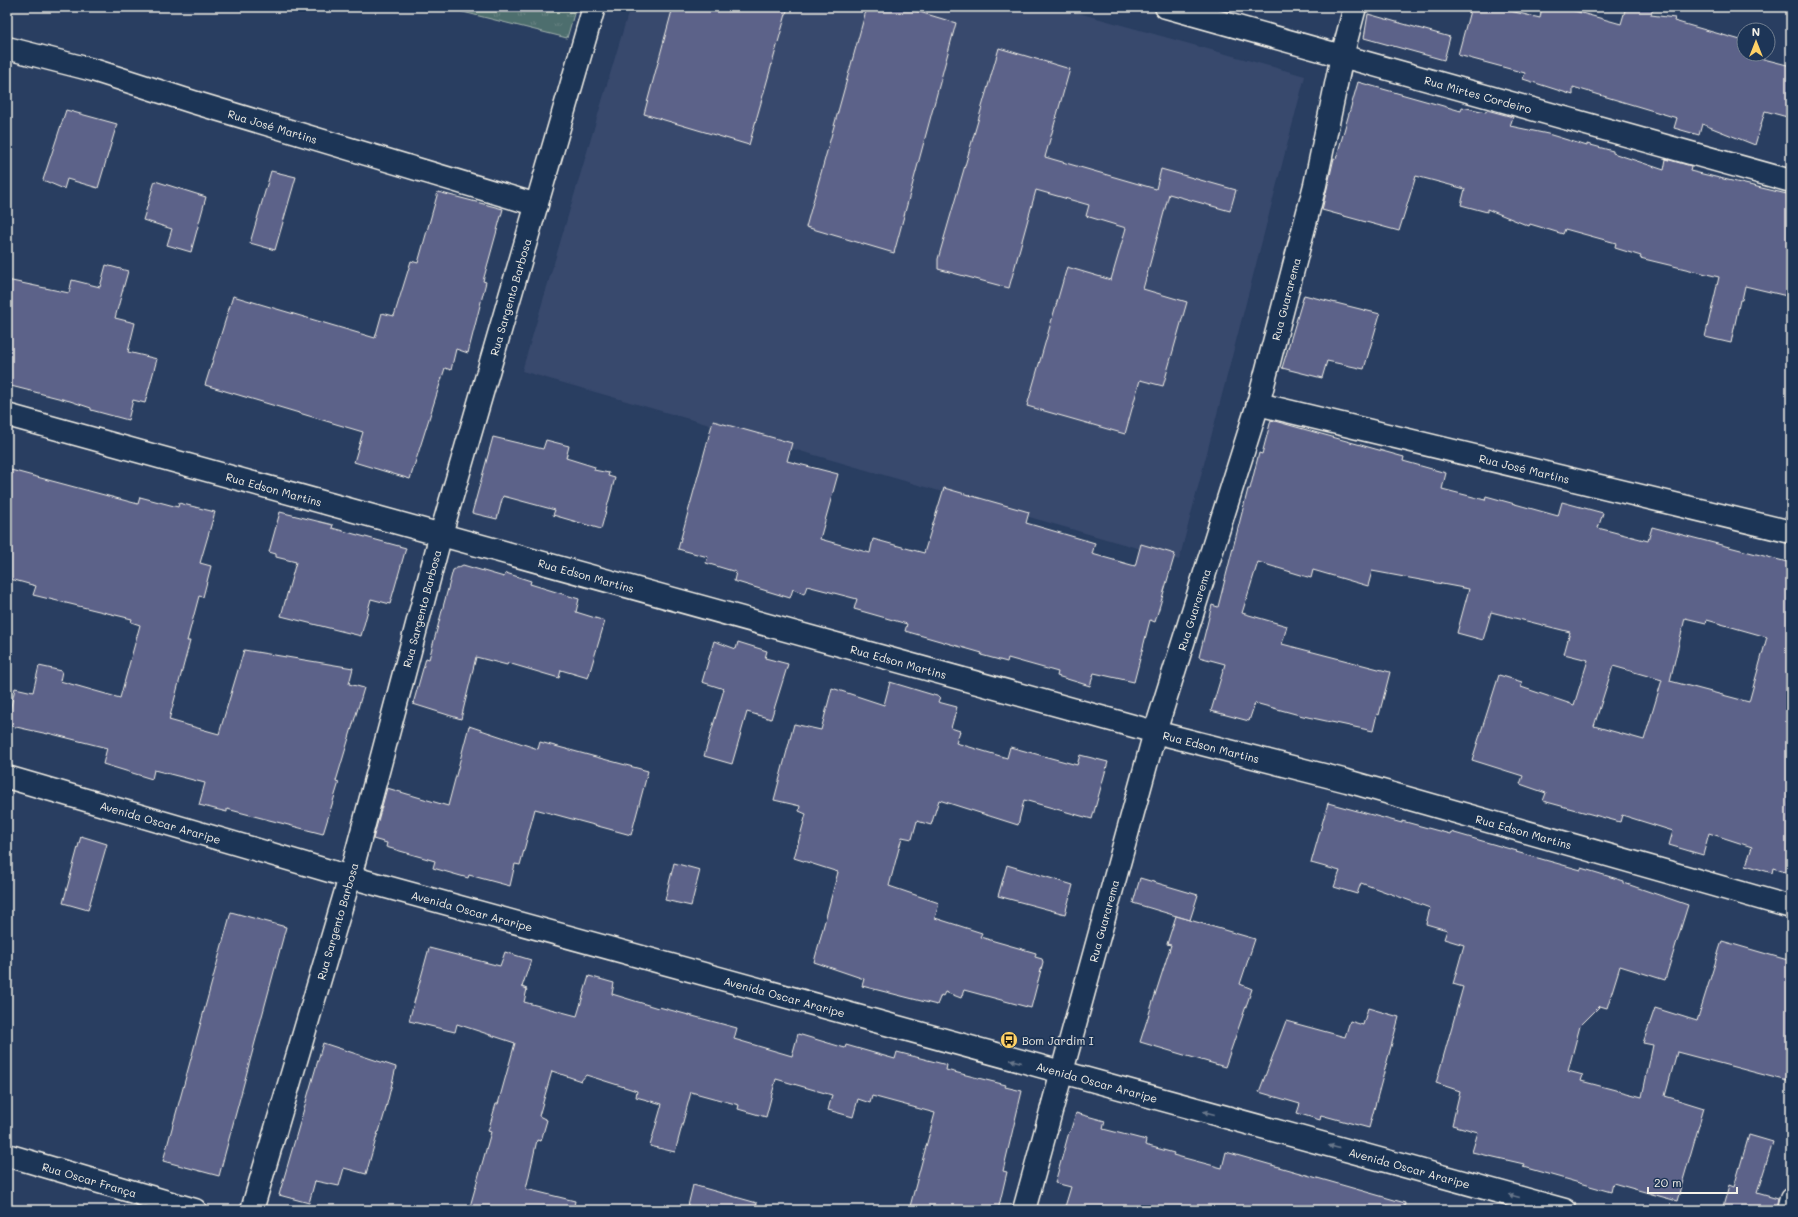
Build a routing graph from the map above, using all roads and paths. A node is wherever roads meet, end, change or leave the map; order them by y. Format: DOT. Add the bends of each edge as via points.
graph roads {
  1 [pos="594,7"];
  2 [pos="1166,7"];
  3 [pos="1355,7"];
  4 [pos="7,48"];
  5 [pos="1342,56"];
  6 [pos="1791,181"];
  7 [pos="537,205"];
  8 [pos="1258,404"];
  9 [pos="7,415"];
  10 [pos="1791,532"];
  11 [pos="441,534"];
  12 [pos="1155,732"];
  13 [pos="7,777"];
  14 [pos="350,877"];
  15 [pos="1791,907"];
  16 [pos="1060,1073"];
  17 [pos="7,1155"];
  18 [pos="1791,1199"];
  19 [pos="195,1210"];
  20 [pos="252,1210"];
  21 [pos="1024,1210"];
  22 [pos="1565,1210"];
  23 [pos="1788,1210"];
  1 -- 7 [label="street, Rua Sargento Barbosa"];
  2 -- 5 [label="street, Rua Mirtes Cordeiro"];
  3 -- 5 [label="street, Rua Guararema"];
  4 -- 7 [label="street, Rua José Martins" via="93,70"];
  5 -- 6 [label="street, Rua Mirtes Cordeiro"];
  5 -- 8 [label="street, Rua Guararema" via="1315,185"];
  7 -- 11 [label="street, Rua Sargento Barbosa"];
  8 -- 10 [label="street, Rua José Martins"];
  8 -- 12 [label="street, Rua Guararema"];
  9 -- 11 [label="street, Rua Edson Martins"];
  11 -- 12 [label="street, Rua Edson Martins"];
  11 -- 14 [label="street, Rua Sargento Barbosa"];
  12 -- 15 [label="street, Rua Edson Martins" via="1347,781"];
  12 -- 16 [label="street, Rua Guararema"];
  13 -- 14 [label="street, Avenida Oscar Araripe"];
  16 -- 14 [label="street, Avenida Oscar Araripe, one-way"];
  14 -- 20 [label="street, Rua Sargento Barbosa"];
  16 -- 21 [label="street, Rua Guararema"];
  22 -- 16 [label="street, Avenida Oscar Araripe, one-way"];
  17 -- 19 [label="street, Rua Oscar França"];
  18 -- 23 [label="street"];
}
